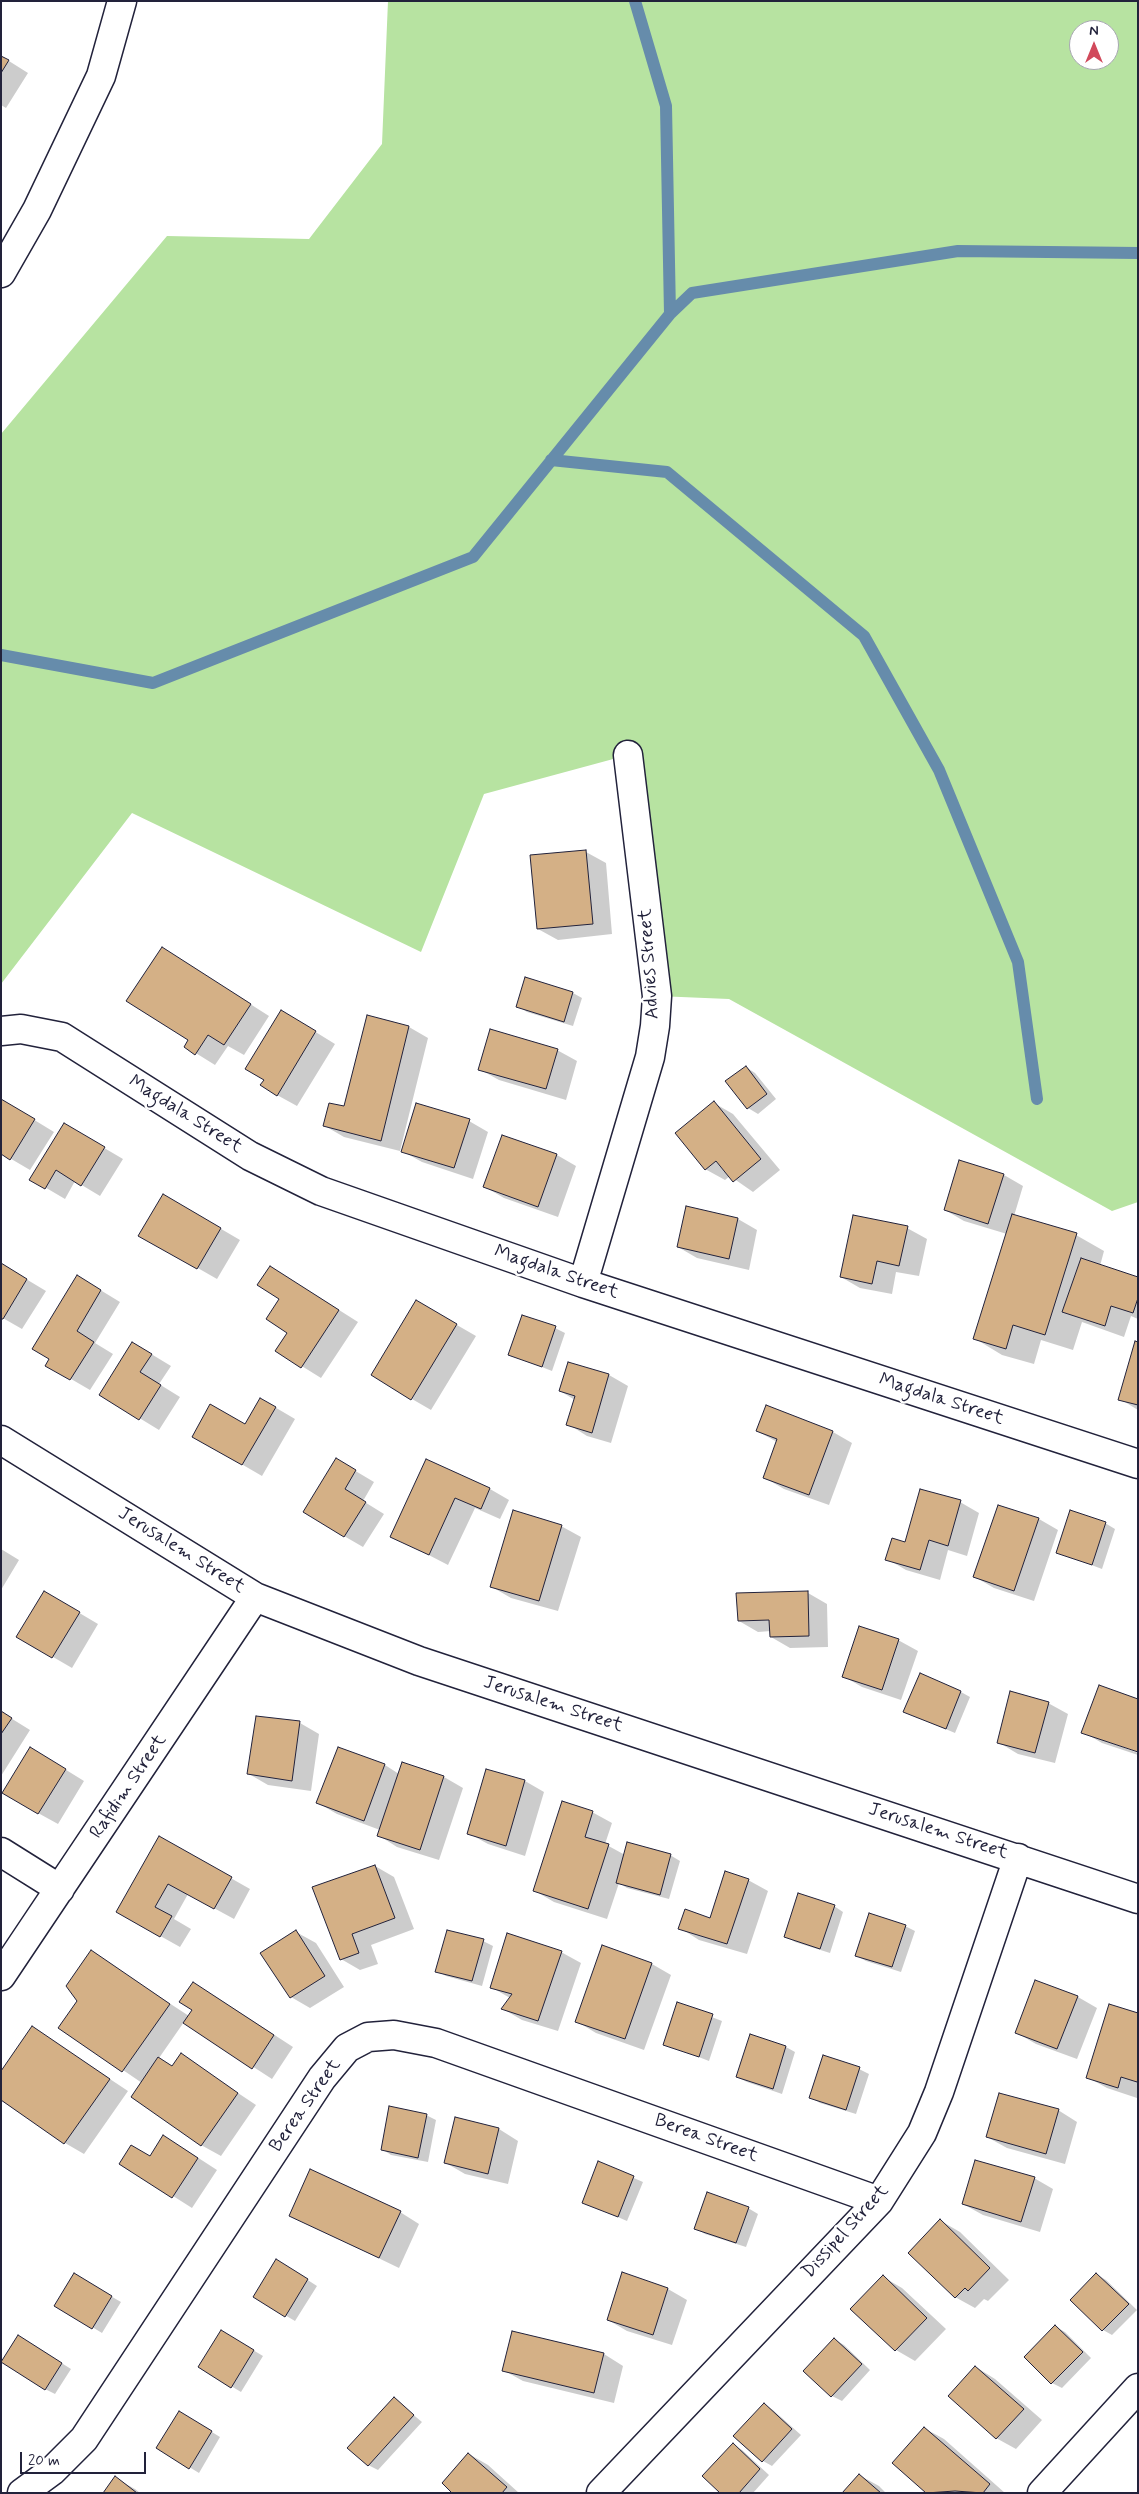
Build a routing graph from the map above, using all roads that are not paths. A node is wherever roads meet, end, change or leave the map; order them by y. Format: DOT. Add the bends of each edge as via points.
graph roads {
  1 [pos="122,1"];
  2 [pos="1,273"];
  3 [pos="628,755"];
  4 [pos="1,1031"];
  5 [pos="582,1283"];
  6 [pos="1,1440"];
  7 [pos="1138,1464"];
  8 [pos="255,1597"];
  9 [pos="1,1852"];
  10 [pos="1018,1858"];
  11 [pos="60,1889"];
  12 [pos="1138,1900"];
  13 [pos="1,1976"];
  14 [pos="879,2201"];
  15 [pos="1138,2388"];
  16 [pos="22,2493"];
  17 [pos="601,2493"];
  18 [pos="1042,2493"];
  1 -- 2 [label="street" via="101,76 37,210"];
  3 -- 5 [label="street, Advies Street" via="657,996 655,1026 650,1056"];
  4 -- 5 [label="street, Magdala Street" via="22,1029 62,1037 250,1156 322,1192"];
  5 -- 7 [label="street, Magdala Street"];
  6 -- 8 [label="street, Jerusalem Street"];
  8 -- 10 [label="street, Jerusalem Street" via="419,1660"];
  8 -- 11 [label="street, Rafidim Street"];
  9 -- 11 [label="street"];
  10 -- 12 [label="street, Jerusalem Street"];
  10 -- 14 [label="street, Dissipel Street" via="939,2092 922,2133"];
  11 -- 13 [label="street, Rafidim Street"];
  14 -- 16 [label="street, Berea Street" via="436,2043 394,2035 368,2037 347,2048 322,2078 84,2438 52,2471"];
  14 -- 17 [label="street, Dissipel Street"];
  15 -- 18 [label="street"];
}
